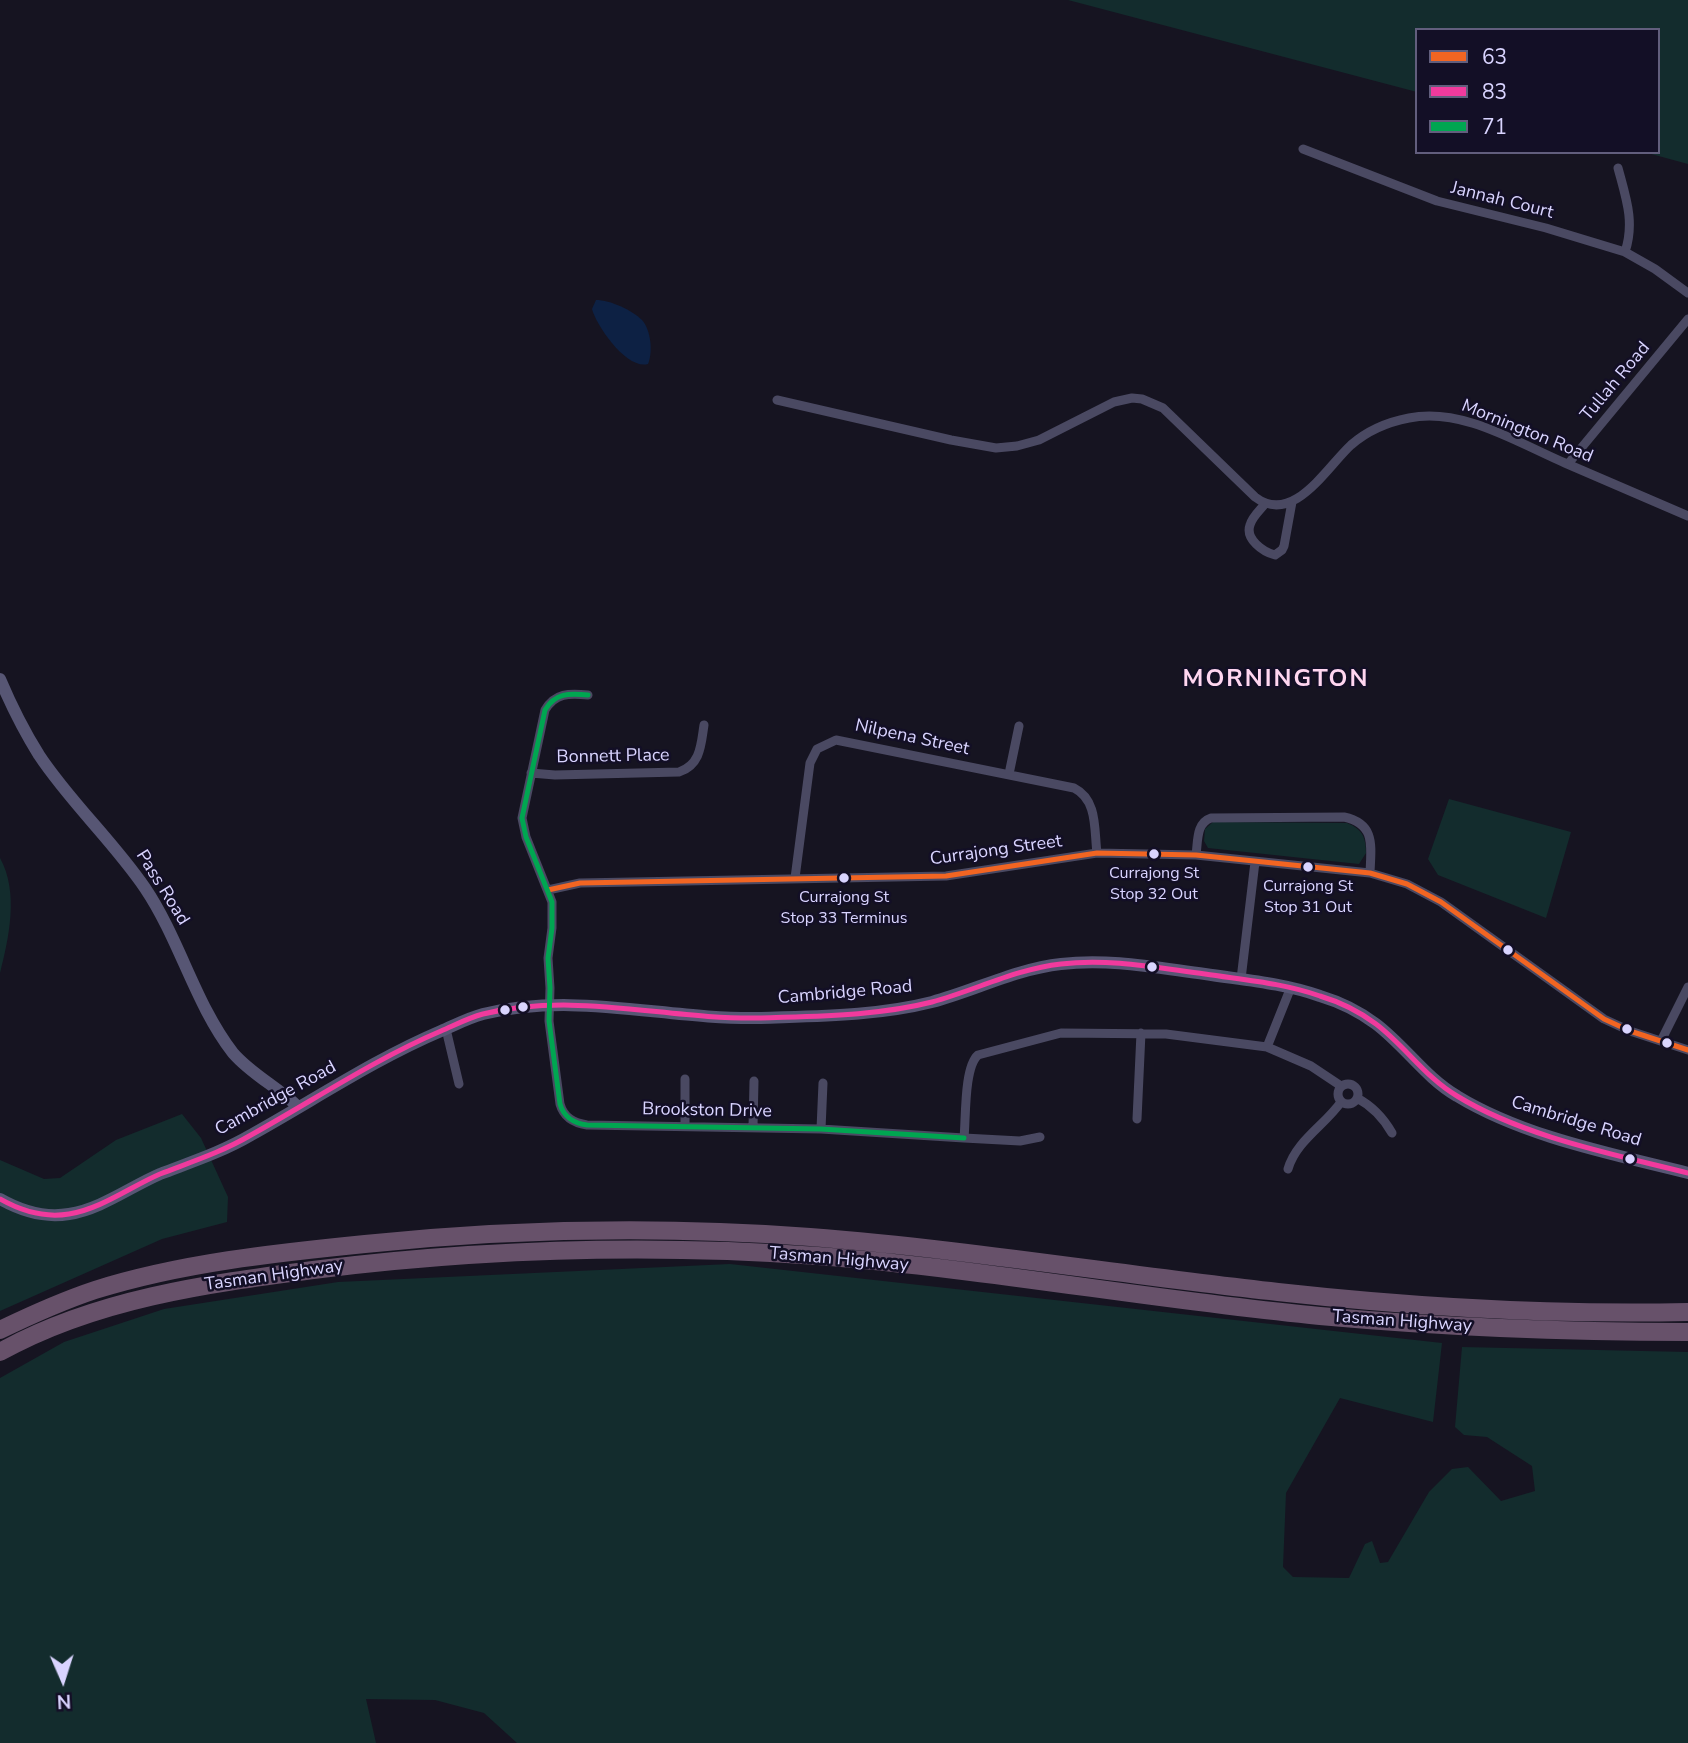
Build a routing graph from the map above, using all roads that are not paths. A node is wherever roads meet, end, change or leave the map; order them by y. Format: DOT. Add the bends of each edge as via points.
graph roads {
  1 [pos="1303,149"];
  2 [pos="1618,168"];
  3 [pos="1625,252"];
  4 [pos="1688,293"];
  5 [pos="1688,319"];
  6 [pos="777,400"];
  7 [pos="1568,464"];
  8 [pos="1292,502"];
  9 [pos="1264,505"];
  10 [pos="1688,516"];
  11 [pos="0,679"];
  12 [pos="588,695"];
  13 [pos="705,725"];
  14 [pos="1019,726"];
  15 [pos="531,773"];
  16 [pos="1009,774"];
  17 [pos="1097,853"];
  18 [pos="1196,855"];
  19 [pos="1255,862"];
  20 [pos="1370,873"];
  21 [pos="795,878"];
  22 [pos="548,890"];
  23 [pos="1241,979"];
  24 [pos="1291,987"];
  25 [pos="1688,987"];
  26 [pos="550,1004"];
  27 [pos="446,1029"];
  28 [pos="1141,1033"];
  29 [pos="1661,1041"];
  30 [pos="1267,1047"];
  31 [pos="1688,1050"];
  32 [pos="685,1079"];
  33 [pos="754,1081"];
  34 [pos="823,1083"];
  35 [pos="459,1084"];
  36 [pos="1341,1086"];
  37 [pos="1357,1098"];
  38 [pos="1341,1102"];
  39 [pos="298,1107"];
  40 [pos="1137,1119"];
  41 [pos="685,1126"];
  42 [pos="753,1126"];
  43 [pos="821,1129"];
  44 [pos="1392,1133"];
  45 [pos="1040,1137"];
  46 [pos="964,1138"];
  47 [pos="1288,1169"];
  48 [pos="1688,1173"];
  49 [pos="0,1199"];
  50 [pos="1688,1312"];
  51 [pos="0,1330"];
  52 [pos="1688,1332"];
  53 [pos="0,1352"];
  1 -- 3 [label="street, Jannah Court" via="1437,201"];
  2 -- 3 [label="street" via="1630,214"];
  3 -- 4 [label="street, Jannah Court"];
  5 -- 7 [label="street, Tullah Road"];
  6 -- 9 [label="street" via="996,448 1039,440 1114,402 1142,398 1163,408"];
  7 -- 8 [label="street, Mornington Road" via="1469,423 1442,417 1409,418 1362,437"];
  7 -- 10 [label="street, Mornington Road"];
  8 -- 9 [label="street"];
  8 -- 9 [label="street" via="1284,546 1275,555 1250,534 1250,523"];
  11 -- 39 [label="main road, Pass Road" via="40,756 146,889 233,1052"];
  12 -- 15 [label="street" via="559,696 548,704"];
  13 -- 15 [label="street, Bonnett Place" via="696,761 679,772"];
  14 -- 16 [label="street"];
  15 -- 22 [label="street" via="523,828"];
  16 -- 17 [label="street, Nilpena Street" via="1084,794 1092,809"];
  16 -- 21 [label="street, Nilpena Street" via="830,741 817,749 810,763"];
  17 -- 18 [label="street, Currajong Street"];
  17 -- 21 [label="street, Currajong Street" via="946,876"];
  18 -- 19 [label="street, Currajong Street"];
  18 -- 20 [label="street" via="1200,828 1211,818 1344,817 1358,821 1368,832"];
  19 -- 20 [label="street, Currajong Street"];
  19 -- 23 [label="street"];
  20 -- 29 [label="street, Currajong Street" via="1422,891 1604,1019"];
  21 -- 22 [label="street, Currajong Street" via="580,883"];
  22 -- 26 [label="street" via="552,916"];
  23 -- 24 [label="main road, Cambridge Road"];
  23 -- 26 [label="main road, Cambridge Road" via="1105,962 1064,963 1003,976 932,1002 827,1015 710,1017"];
  24 -- 30 [label="street"];
  24 -- 48 [label="main road, Cambridge Road" via="1374,1022 1446,1088 1499,1117"];
  25 -- 29 [label="street"];
  26 -- 27 [label="main road, Cambridge Road" via="477,1015"];
  26 -- 41 [label="street, Brookston Drive" via="559,1104 570,1120 587,1125"];
  27 -- 35 [label="street"];
  27 -- 39 [label="main road, Cambridge Road"];
  28 -- 30 [label="street"];
  28 -- 40 [label="street"];
  28 -- 46 [label="street" via="1062,1033 978,1055 969,1072"];
  29 -- 31 [label="street, Currajong Street"];
  30 -- 36 [label="street" via="1311,1066"];
  32 -- 41 [label="street"];
  33 -- 42 [label="street"];
  34 -- 43 [label="street"];
  36 -- 37 [label="street" via="1354,1086"];
  36 -- 38 [label="street" via="1337,1094"];
  37 -- 38 [label="street" via="1350,1104"];
  37 -- 44 [label="street"];
  38 -- 47 [label="street" via="1292,1154"];
  39 -- 49 [label="main road, Cambridge Road" via="247,1138 73,1214 35,1213"];
  41 -- 42 [label="street, Brookston Drive"];
  42 -- 43 [label="street, Brookston Drive"];
  43 -- 46 [label="street, Brookston Drive"];
  45 -- 46 [label="street, Brookston Drive" via="1020,1142"];
  50 -- 51 [label="highway, Tasman Highway" via="1487,1310 1370,1301 884,1244 620,1230 417,1239 224,1262 149,1275 93,1291"];
  52 -- 53 [label="highway, Tasman Highway" via="1515,1329 1318,1315 817,1256 543,1252 392,1260 196,1287 100,1310"];
}
